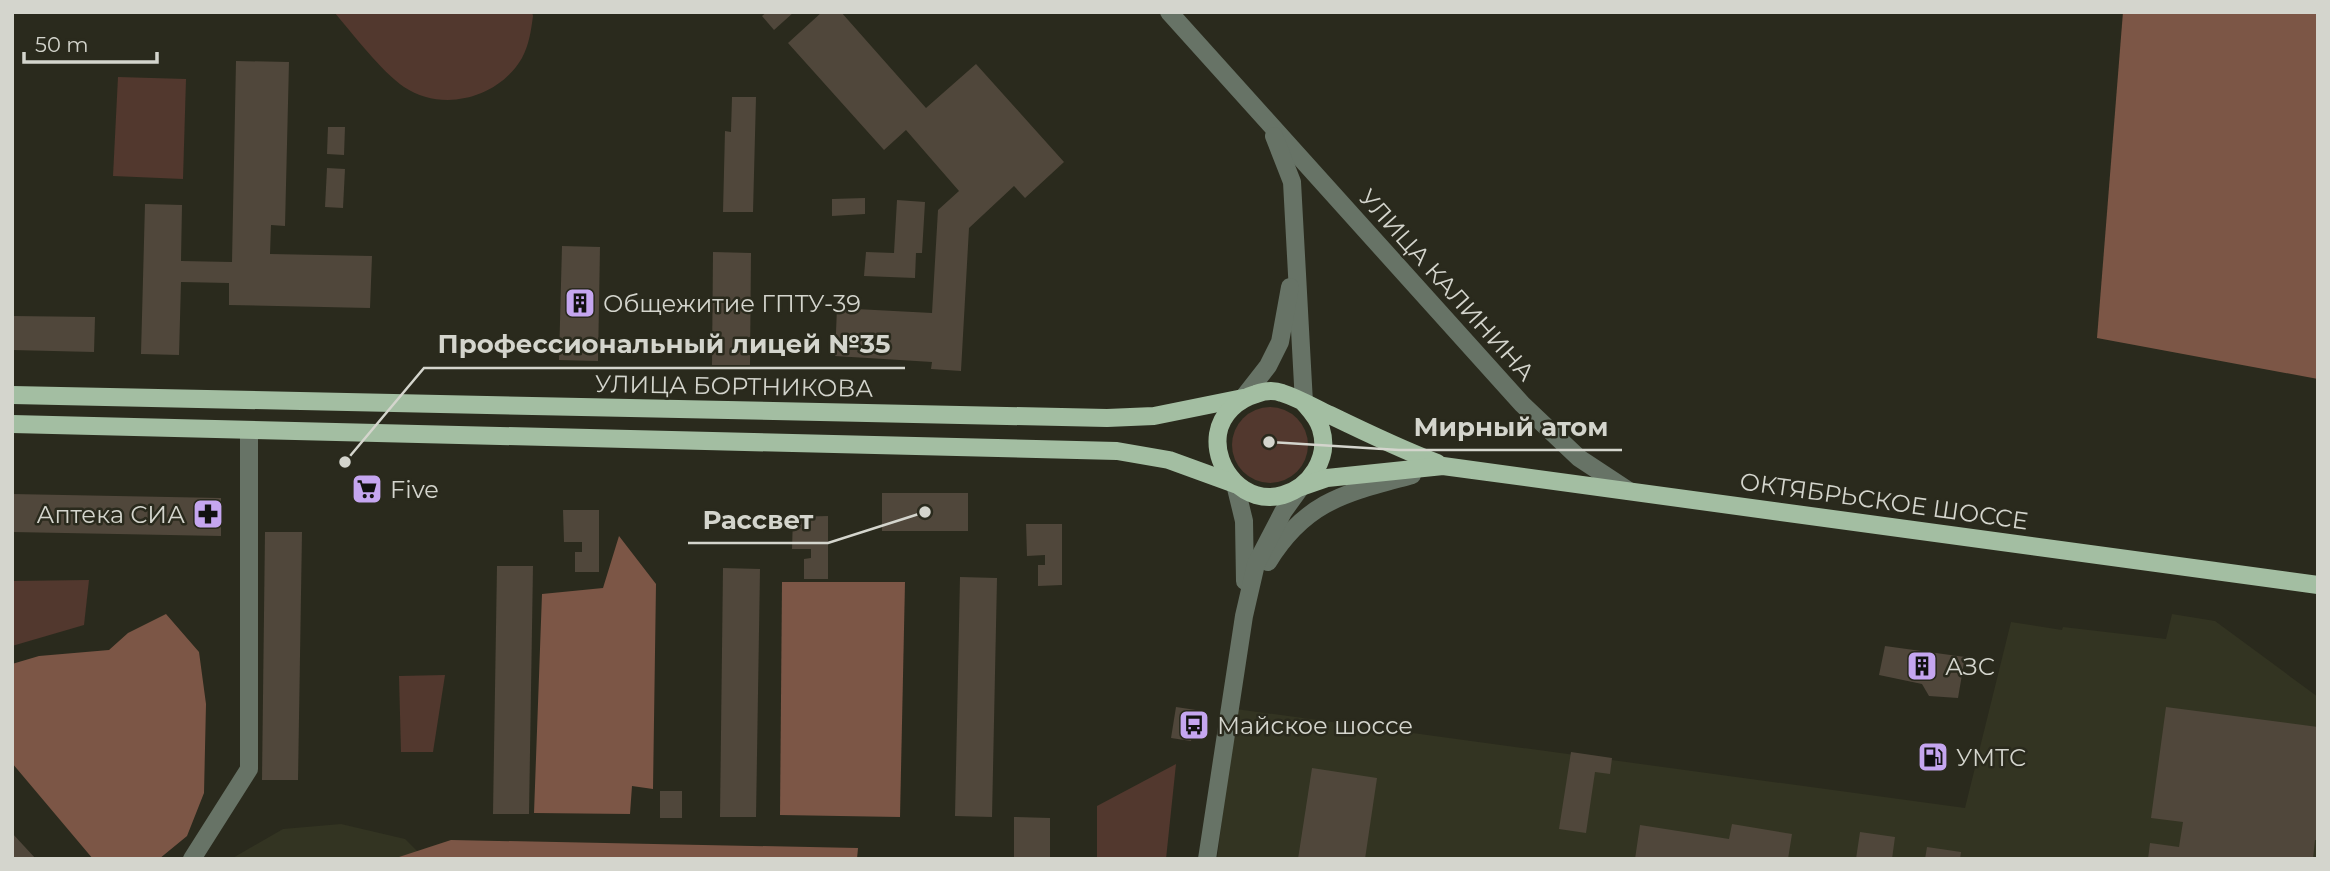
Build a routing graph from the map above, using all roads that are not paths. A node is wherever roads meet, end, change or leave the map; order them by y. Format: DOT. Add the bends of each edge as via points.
graph roads {
  1 [pos="1169,12"];
  2 [pos="1271,126"];
  3 [pos="1295,252"];
  4 [pos="12,396"];
  5 [pos="1243,398"];
  6 [pos="248,401"];
  7 [pos="1304,403"];
  8 [pos="12,424"];
  9 [pos="249,430"];
  10 [pos="1443,466"];
  11 [pos="1235,484"];
  12 [pos="1301,487"];
  13 [pos="1629,491"];
  14 [pos="2318,585"];
  15 [pos="1244,616"];
  16 [pos="192,859"];
  17 [pos="1207,859"];
  1 -- 2 [label="street, УЛИЦА КАЛИНИНА"];
  2 -- 3 [label="street, УЛИЦА КАЛИНИНА" via="1292,182"];
  2 -- 13 [label="street, УЛИЦА КАЛИНИНА" via="1529,412 1578,458"];
  3 -- 5 [label="street, УЛИЦА КАЛИНИНА" via="1280,342"];
  3 -- 7 [label="street, УЛИЦА КАЛИНИНА"];
  4 -- 6 [label="main road, УЛИЦА БОРТНИКОВА"];
  5 -- 6 [label="main road, УЛИЦА БОРТНИКОВА" via="1154,416 1107,418"];
  5 -- 7 [label="main road" via="1263,391 1280,392"];
  5 -- 11 [label="main road" via="1219,429 1217,448 1222,467"];
  6 -- 9 [label="main road"];
  7 -- 10 [label="main road, ОКТЯБРЬСКОЕ ШОССЕ"];
  7 -- 12 [label="main road" via="1321,430 1323,451 1316,470"];
  8 -- 9 [label="main road"];
  9 -- 11 [label="main road" via="1117,451 1169,460"];
  9 -- 16 [label="street" via="249,769"];
  10 -- 12 [label="main road, ОКТЯБРЬСКОЕ ШОССЕ" via="1327,478"];
  10 -- 13 [label="main road, ОКТЯБРЬСКОЕ ШОССЕ"];
  10 -- 15 [label="street" via="1364,486 1322,505 1298,523 1279,543 1252,587"];
  11 -- 12 [label="main road" via="1259,496 1281,496"];
  11 -- 15 [label="street" via="1244,521"];
  12 -- 15 [label="street" via="1256,564"];
  13 -- 14 [label="main road, ОКТЯБРЬСКОЕ ШОССЕ"];
  15 -- 17 [label="street"];
}
